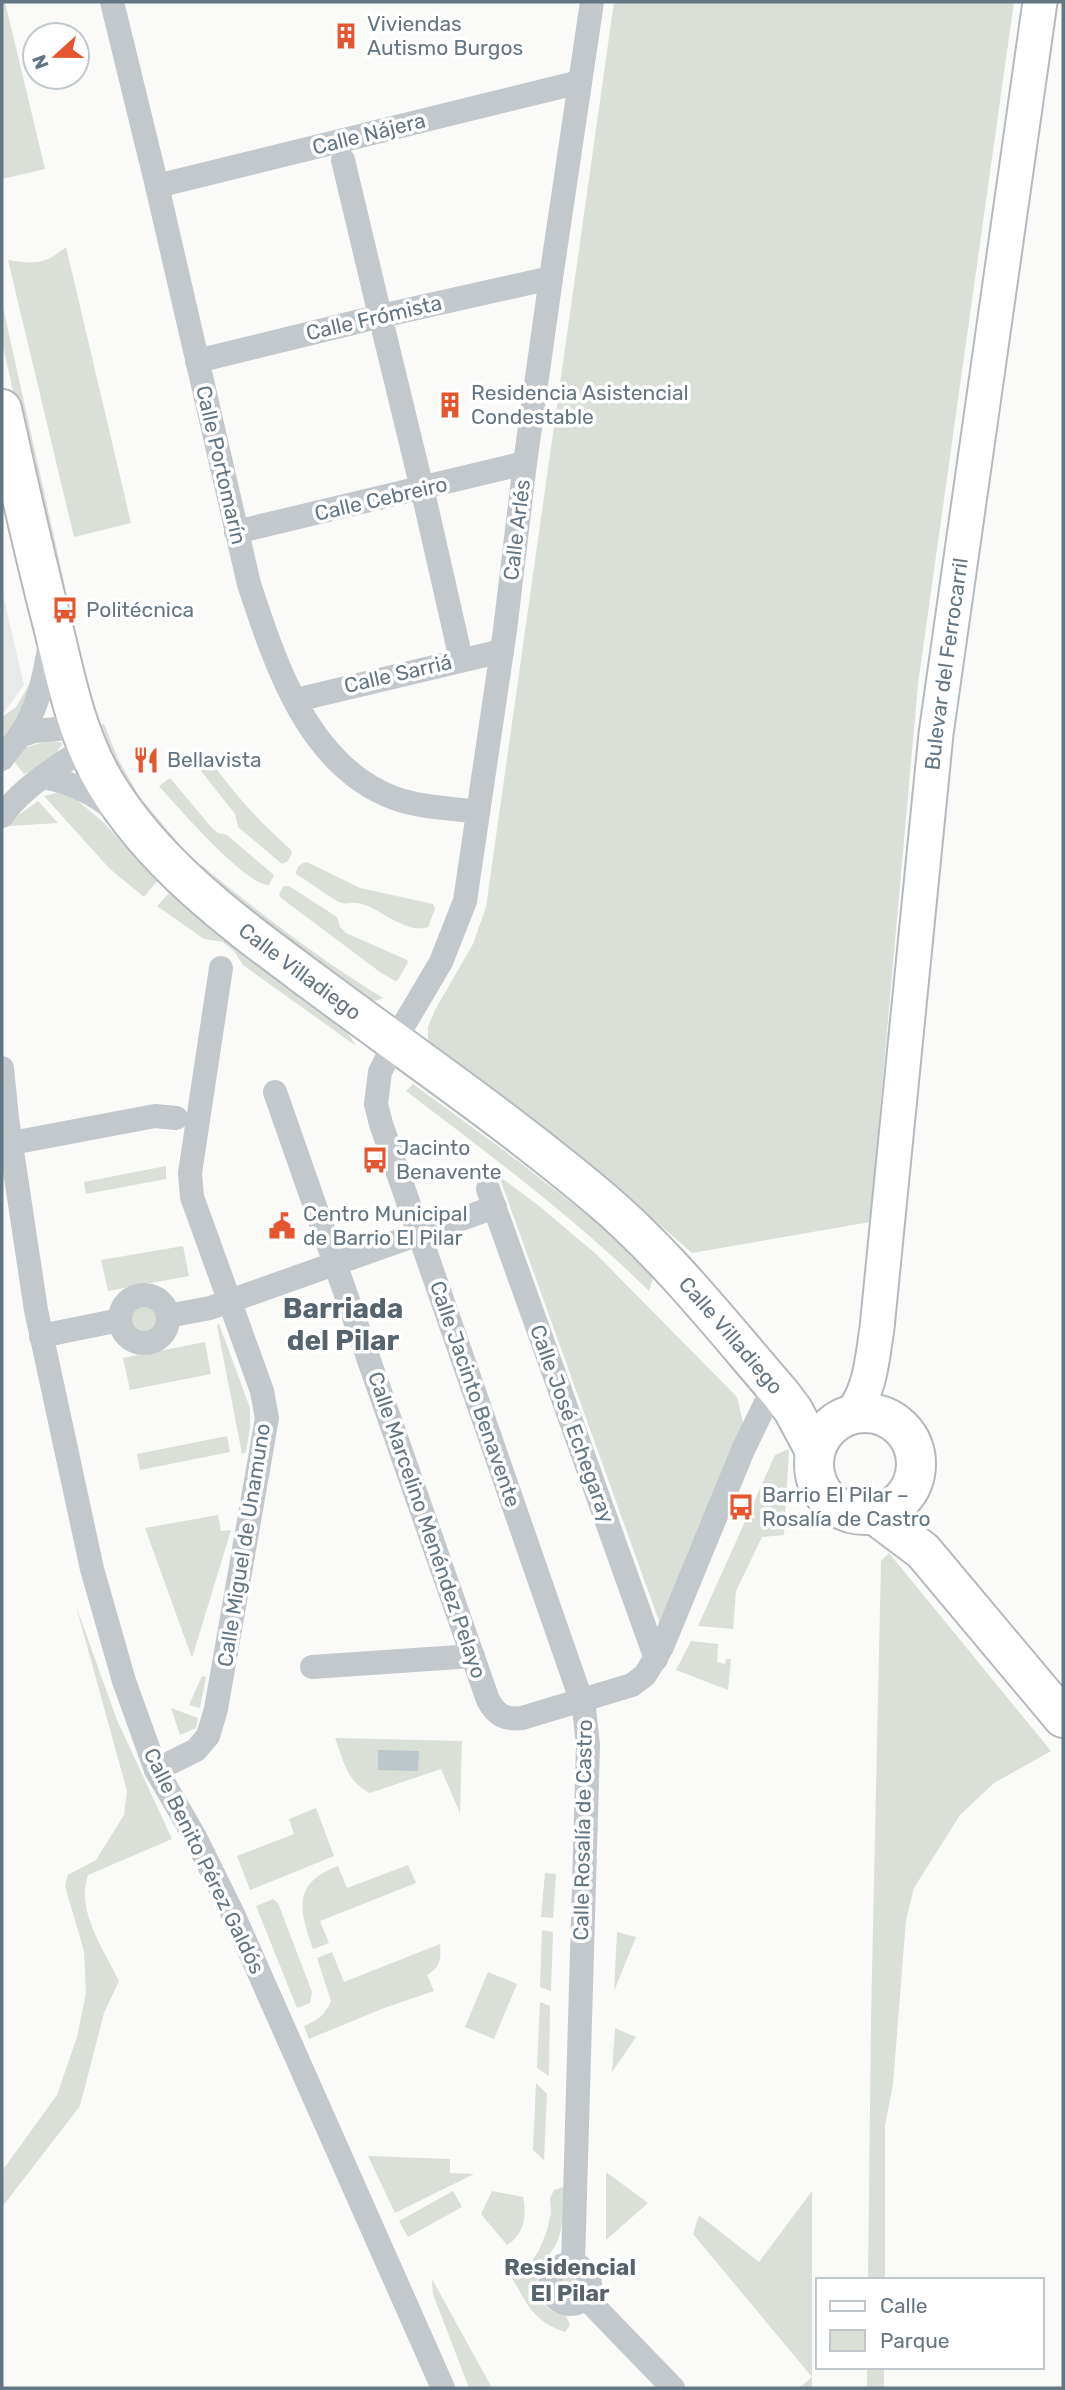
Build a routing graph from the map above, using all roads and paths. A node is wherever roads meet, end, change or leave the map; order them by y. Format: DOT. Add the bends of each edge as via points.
graph roads {
  1 [pos="112,2"];
  2 [pos="592,2"];
  3 [pos="1040,2"];
  4 [pos="580,82"];
  5 [pos="343,160"];
  6 [pos="157,186"];
  7 [pos="551,278"];
  8 [pos="378,307"];
  9 [pos="384,332"];
  10 [pos="197,361"];
  11 [pos="2,409"];
  12 [pos="525,463"];
  13 [pos="419,476"];
  14 [pos="425,501"];
  15 [pos="236,532"];
  16 [pos="52,624"];
  17 [pos="458,646"];
  18 [pos="502,651"];
  19 [pos="296,700"];
  20 [pos="19,736"];
  21 [pos="83,737"];
  22 [pos="2,759"];
  23 [pos="44,777"];
  24 [pos="4,809"];
  25 [pos="478,812"];
  26 [pos="132,823"];
  27 [pos="221,968"];
  28 [pos="394,1042"];
  29 [pos="2,1068"];
  30 [pos="437,1073"];
  31 [pos="376,1087"];
  32 [pos="275,1092"];
  33 [pos="176,1118"];
  34 [pos="12,1143"];
  35 [pos="419,1234"];
  36 [pos="335,1264"];
  37 [pos="228,1301"];
  38 [pos="168,1316"];
  39 [pos="120,1320"];
  40 [pos="41,1336"];
  41 [pos="784,1398"];
  42 [pos="846,1427"];
  43 [pos="890,1504"];
  44 [pos="473,1656"];
  45 [pos="656,1658"];
  46 [pos="312,1667"];
  47 [pos="582,1699"];
  48 [pos="1063,1718"];
  49 [pos="156,1770"];
  50 [pos="573,2263"];
  51 [pos="585,2297"];
  52 [pos="443,2388"];
  53 [pos="673,2388"];
  1 -- 6 [label="street, Calle Portomarín"];
  2 -- 4 [label="street, Calle Arlés"];
  3 -- 42 [label="main road, Bulevar del Ferrocarril" via="936,734 877,1328 877,1376"];
  4 -- 6 [label="street, Calle Nájera"];
  4 -- 7 [label="street, Calle Arlés"];
  5 -- 8 [label="street"];
  6 -- 10 [label="street, Calle Portomarín"];
  7 -- 10 [label="street, Calle Frómista"];
  7 -- 12 [label="street, Calle Arlés"];
  9 -- 13 [label="street"];
  10 -- 15 [label="street, Calle Portomarín"];
  11 -- 16 [label="highway, Calle Villadiego"];
  12 -- 15 [label="street, Calle Cebreiro"];
  12 -- 18 [label="street, Calle Arlés"];
  14 -- 17 [label="street"];
  15 -- 19 [label="street, Calle Portomarín" via="267,639"];
  16 -- 20 [label="street" via="46,669"];
  16 -- 21 [label="highway, Calle Villadiego"];
  18 -- 19 [label="street, Calle Sarriá"];
  18 -- 25 [label="street, Calle Arlés"];
  19 -- 25 [label="street, Calle Portomarín" via="332,756 373,787 410,803"];
  20 -- 21 [label="street" via="34,731"];
  20 -- 22 [label="street"];
  21 -- 23 [label="street"];
  21 -- 26 [label="highway, Calle Villadiego"];
  23 -- 24 [label="street"];
  23 -- 26 [label="street" via="95,794"];
  25 -- 28 [label="street, Calle Arlés" via="465,901 453,935"];
  26 -- 28 [label="highway, Calle Villadiego" via="178,872 261,943"];
  27 -- 37 [label="street, Calle Miguel de Unamuno" via="190,1172 192,1197"];
  28 -- 30 [label="highway, Calle Villadiego"];
  28 -- 31 [label="street, Calle Jacinto Benavente"];
  29 -- 34 [label="street, Calle Benito Pérez Galdós"];
  30 -- 31 [label="street" via="398,1074"];
  30 -- 41 [label="highway, Calle Villadiego" via="628,1224"];
  31 -- 35 [label="street, Calle Jacinto Benavente" via="380,1124"];
  32 -- 36 [label="street, Calle Marcelino Menéndez Pelayo"];
  33 -- 34 [label="street" via="155,1116"];
  34 -- 40 [label="street, Calle Benito Pérez Galdós"];
  35 -- 36 [label="street"];
  35 -- 45 [label="street, Calle José Echegaray" via="491,1198"];
  35 -- 47 [label="street, Calle Jacinto Benavente"];
  36 -- 37 [label="street"];
  36 -- 44 [label="street, Calle Marcelino Menéndez Pelayo"];
  37 -- 38 [label="street"];
  37 -- 49 [label="street, Calle Miguel de Unamuno" via="262,1391 267,1418 264,1443 208,1736 196,1750"];
  38 -- 39 [label="street" via="160,1301 140,1295 122,1308"];
  38 -- 39 [label="street" via="161,1335 148,1342 127,1336"];
  39 -- 40 [label="street"];
  40 -- 49 [label="street, Calle Benito Pérez Galdós" via="92,1569"];
  41 -- 42 [label="highway, Calle Villadiego"];
  41 -- 45 [label="street, Calle Rosalía de Castro" via="743,1450"];
  42 -- 43 [label="highway" via="897,1425 908,1437 916,1468 912,1485"];
  42 -- 43 [label="highway" via="814,1469 818,1485 828,1500 858,1515"];
  43 -- 48 [label="highway" via="923,1551"];
  44 -- 46 [label="street"];
  44 -- 47 [label="street, Calle Marcelino Menéndez Pelayo" via="488,1700 502,1717 522,1718"];
  45 -- 47 [label="street, Calle Rosalía de Castro" via="639,1681"];
  47 -- 50 [label="street, Calle Rosalía de Castro" via="588,1745"];
  49 -- 52 [label="street, Calle Benito Pérez Galdós" via="233,1914"];
  50 -- 51 [label="street" via="588,2274 590,2286"];
  50 -- 51 [label="street" via="555,2269 549,2281 551,2293 567,2304"];
  51 -- 53 [label="street"];
}
